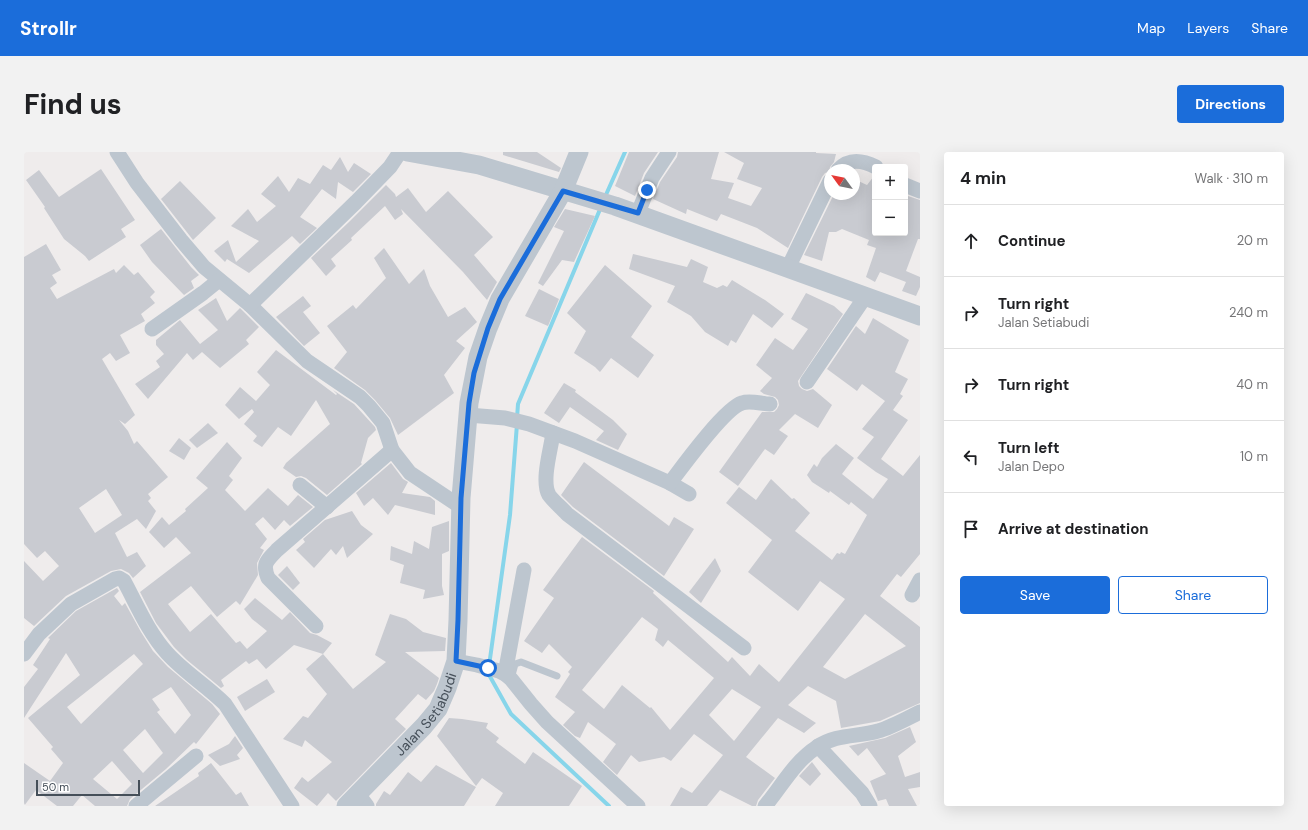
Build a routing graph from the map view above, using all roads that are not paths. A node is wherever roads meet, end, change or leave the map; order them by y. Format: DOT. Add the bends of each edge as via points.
graph roads {
  1 [pos="117,152"];
  2 [pos="400,152"];
  3 [pos="407,152"];
  4 [pos="579,152"];
  5 [pos="669,152"];
  6 [pos="843,164"];
  7 [pos="872,166"];
  8 [pos="908,186"];
  9 [pos="563,191"];
  10 [pos="920,191"];
  11 [pos="824,193"];
  12 [pos="638,213"];
  13 [pos="788,268"];
  14 [pos="219,280"];
  15 [pos="865,297"];
  16 [pos="250,305"];
  17 [pos="920,316"];
  18 [pos="152,328"];
  19 [pos="807,382"];
  20 [pos="770,404"];
  21 [pos="468,415"];
  22 [pos="553,433"];
  23 [pos="392,450"];
  24 [pos="670,483"];
  25 [pos="300,485"];
  26 [pos="689,494"];
  27 [pos="327,507"];
  28 [pos="461,507"];
  29 [pos="524,570"];
  30 [pos="920,580"];
  31 [pos="912,595"];
  32 [pos="316,626"];
  33 [pos="744,648"];
  34 [pos="24,654"];
  35 [pos="456,661"];
  36 [pos="505,674"];
  37 [pos="557,676"];
  38 [pos="920,712"];
  39 [pos="818,746"];
  40 [pos="196,756"];
  41 [pos="357,802"];
  42 [pos="136,806"];
  43 [pos="292,806"];
  44 [pos="638,806"];
  45 [pos="765,806"];
  46 [pos="870,806"];
  1 -- 14 [label="street" via="181,240"];
  2 -- 16 [label="street" via="390,167 356,202"];
  3 -- 9 [label="street" via="479,164"];
  4 -- 9 [label="street, Jalan Setiabudi"];
  5 -- 12 [label="street" via="652,178"];
  6 -- 7 [label="street" via="858,161"];
  8 -- 10 [label="street"];
  9 -- 12 [label="street"];
  9 -- 21 [label="street, Jalan Setiabudi" via="500,299 478,357"];
  11 -- 13 [label="street"];
  12 -- 13 [label="street"];
  13 -- 15 [label="street"];
  14 -- 16 [label="street"];
  14 -- 18 [label="street"];
  15 -- 17 [label="street"];
  15 -- 19 [label="street"];
  16 -- 23 [label="street" via="307,361 369,406 383,423"];
  20 -- 24 [label="street" via="746,402 736,406 702,442"];
  21 -- 22 [label="street" via="505,418"];
  21 -- 28 [label="street, Jalan Setiabudi"];
  22 -- 24 [label="street"];
  22 -- 33 [label="street" via="545,480 550,497 567,514"];
  23 -- 27 [label="street"];
  23 -- 28 [label="street" via="410,473"];
  24 -- 26 [label="street"];
  25 -- 27 [label="street"];
  27 -- 32 [label="street" via="277,550 264,568 268,578"];
  28 -- 35 [label="street, Jalan Setiabudi"];
  29 -- 36 [label="street"];
  30 -- 31 [label="street"];
  34 -- 43 [label="street" via="39,634 71,604 119,578 124,581 150,630 166,653 225,704"];
  35 -- 36 [label="street"];
  35 -- 41 [label="street, Jalan Setiabudi" via="438,709"];
  36 -- 37 [label="lane" via="521,662"];
  36 -- 44 [label="street" via="547,722"];
  38 -- 39 [label="street" via="879,731 841,736"];
  39 -- 45 [label="street" via="803,758"];
  39 -- 46 [label="street" via="862,793"];
  40 -- 42 [label="street"];
}
